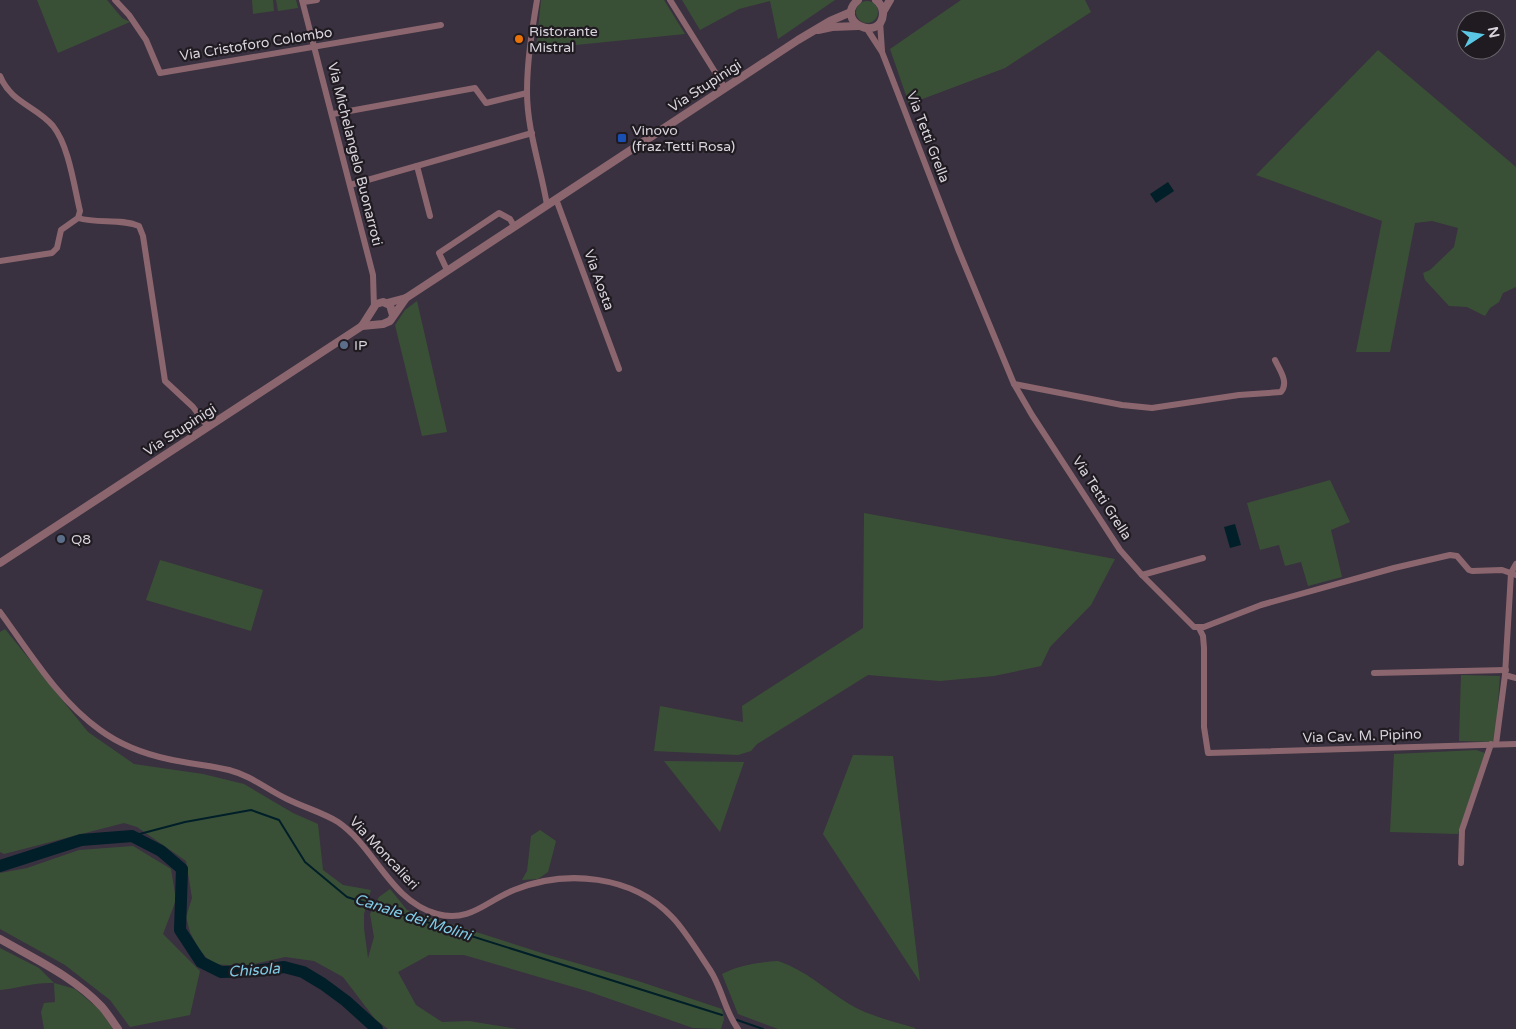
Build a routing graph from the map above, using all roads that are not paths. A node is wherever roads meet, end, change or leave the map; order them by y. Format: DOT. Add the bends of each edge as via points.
graph roads {
  1 [pos="115,0"];
  2 [pos="317,0"];
  3 [pos="536,0"];
  4 [pos="670,0"];
  5 [pos="858,0"];
  6 [pos="876,0"];
  7 [pos="890,0"];
  8 [pos="303,1"];
  9 [pos="851,12"];
  10 [pos="883,12"];
  11 [pos="880,22"];
  12 [pos="441,25"];
  13 [pos="858,26"];
  14 [pos="867,29"];
  15 [pos="809,33"];
  16 [pos="315,47"];
  17 [pos="882,52"];
  18 [pos="0,76"];
  19 [pos="726,88"];
  20 [pos="527,93"];
  21 [pos="333,114"];
  22 [pos="532,133"];
  23 [pos="416,166"];
  24 [pos="350,185"];
  25 [pos="556,199"];
  26 [pos="547,205"];
  27 [pos="430,216"];
  28 [pos="78,218"];
  29 [pos="514,226"];
  30 [pos="0,261"];
  31 [pos="447,270"];
  32 [pos="374,286"];
  33 [pos="406,298"];
  34 [pos="385,303"];
  35 [pos="373,310"];
  36 [pos="393,315"];
  37 [pos="380,324"];
  38 [pos="362,326"];
  39 [pos="1275,360"];
  40 [pos="619,369"];
  41 [pos="1014,384"];
  42 [pos="208,426"];
  43 [pos="12,556"];
  44 [pos="1203,558"];
  45 [pos="0,563"];
  46 [pos="1516,564"];
  47 [pos="0,569"];
  48 [pos="1514,574"];
  49 [pos="1142,575"];
  50 [pos="0,612"];
  51 [pos="1199,628"];
  52 [pos="1374,673"];
  53 [pos="1505,673"];
  54 [pos="1516,678"];
  55 [pos="1493,744"];
  56 [pos="1516,744"];
  57 [pos="1461,863"];
  58 [pos="0,939"];
  59 [pos="118,1029"];
  60 [pos="738,1029"];
  1 -- 16 [label="street, Via Cristoforo Colombo" via="146,40 160,73"];
  2 -- 8 [label="street"];
  3 -- 20 [label="street"];
  4 -- 19 [label="street"];
  5 -- 9 [label="street"];
  6 -- 10 [label="street"];
  7 -- 10 [label="street"];
  8 -- 16 [label="street, Via Michelangelo Buonarroti"];
  9 -- 13 [label="street"];
  9 -- 15 [label="street, Via Stupinigi"];
  10 -- 11 [label="street"];
  11 -- 14 [label="street"];
  11 -- 17 [label="street, Via Tetti Grella"];
  12 -- 16 [label="street, Via Cristoforo Colombo"];
  13 -- 14 [label="street, Via Stupinigi"];
  13 -- 15 [label="street, Via Stupinigi" via="832,27"];
  14 -- 17 [label="street, Via Tetti Grella"];
  15 -- 19 [label="street, Via Stupinigi"];
  16 -- 21 [label="street, Via Michelangelo Buonarroti"];
  17 -- 41 [label="street, Via Tetti Grella"];
  18 -- 28 [label="street" via="18,101 48,121 58,133 76,194 80,211"];
  19 -- 25 [label="street, Via Stupinigi"];
  20 -- 21 [label="street" via="486,103 475,88"];
  20 -- 22 [label="street"];
  21 -- 24 [label="street, Via Michelangelo Buonarroti"];
  22 -- 23 [label="street"];
  22 -- 26 [label="street"];
  23 -- 24 [label="street"];
  23 -- 27 [label="street"];
  24 -- 32 [label="street, Via Michelangelo Buonarroti"];
  25 -- 26 [label="street, Via Stupinigi"];
  25 -- 40 [label="street, Via Aosta"];
  26 -- 29 [label="street, Via Stupinigi"];
  28 -- 30 [label="street" via="62,230 57,248 52,253"];
  28 -- 42 [label="street" via="96,222 129,222 139,226 165,381"];
  29 -- 31 [label="street, Via Stupinigi"];
  29 -- 31 [label="street" via="499,213 439,253"];
  31 -- 33 [label="street, Via Stupinigi"];
  32 -- 34 [label="street, Via Michelangelo Buonarroti"];
  32 -- 35 [label="street, Via Michelangelo Buonarroti"];
  33 -- 34 [label="street, Via Stupinigi"];
  33 -- 36 [label="street, Via Stupinigi"];
  34 -- 35 [label="street" via="376,304"];
  34 -- 36 [label="street" via="392,308"];
  35 -- 37 [label="street" via="374,320"];
  35 -- 38 [label="street, Via Stupinigi"];
  36 -- 37 [label="street" via="390,321"];
  37 -- 38 [label="street, Via Stupinigi"];
  38 -- 42 [label="street, Via Stupinigi"];
  39 -- 41 [label="street" via="1285,387 1280,392 1152,408"];
  41 -- 49 [label="street, Via Tetti Grella" via="1114,542"];
  42 -- 43 [label="street, Via Stupinigi"];
  43 -- 45 [label="street, Via Stupinigi"];
  43 -- 47 [label="street, Via Stupinigi"];
  44 -- 49 [label="street"];
  46 -- 48 [label="street"];
  48 -- 51 [label="street" via="1468,570 1457,556 1450,555 1261,604"];
  48 -- 53 [label="street"];
  49 -- 51 [label="street, Via Tetti Grella" via="1191,624"];
  50 -- 60 [label="street, Via Moncalieri" via="54,686 101,731 134,749 246,776 282,797 336,821 352,833 387,877 423,908 454,917 471,914 504,894 525,886 572,878 611,883 654,901 673,918 710,971"];
  51 -- 55 [label="street, Via Cav. M. Pipino" via="1204,648 1204,727 1208,752"];
  52 -- 53 [label="street"];
  53 -- 54 [label="street"];
  53 -- 55 [label="street"];
  55 -- 56 [label="street, Via Cav. M. Pipino"];
  55 -- 57 [label="street" via="1462,830"];
  58 -- 59 [label="street" via="78,985 103,1008"];
}
